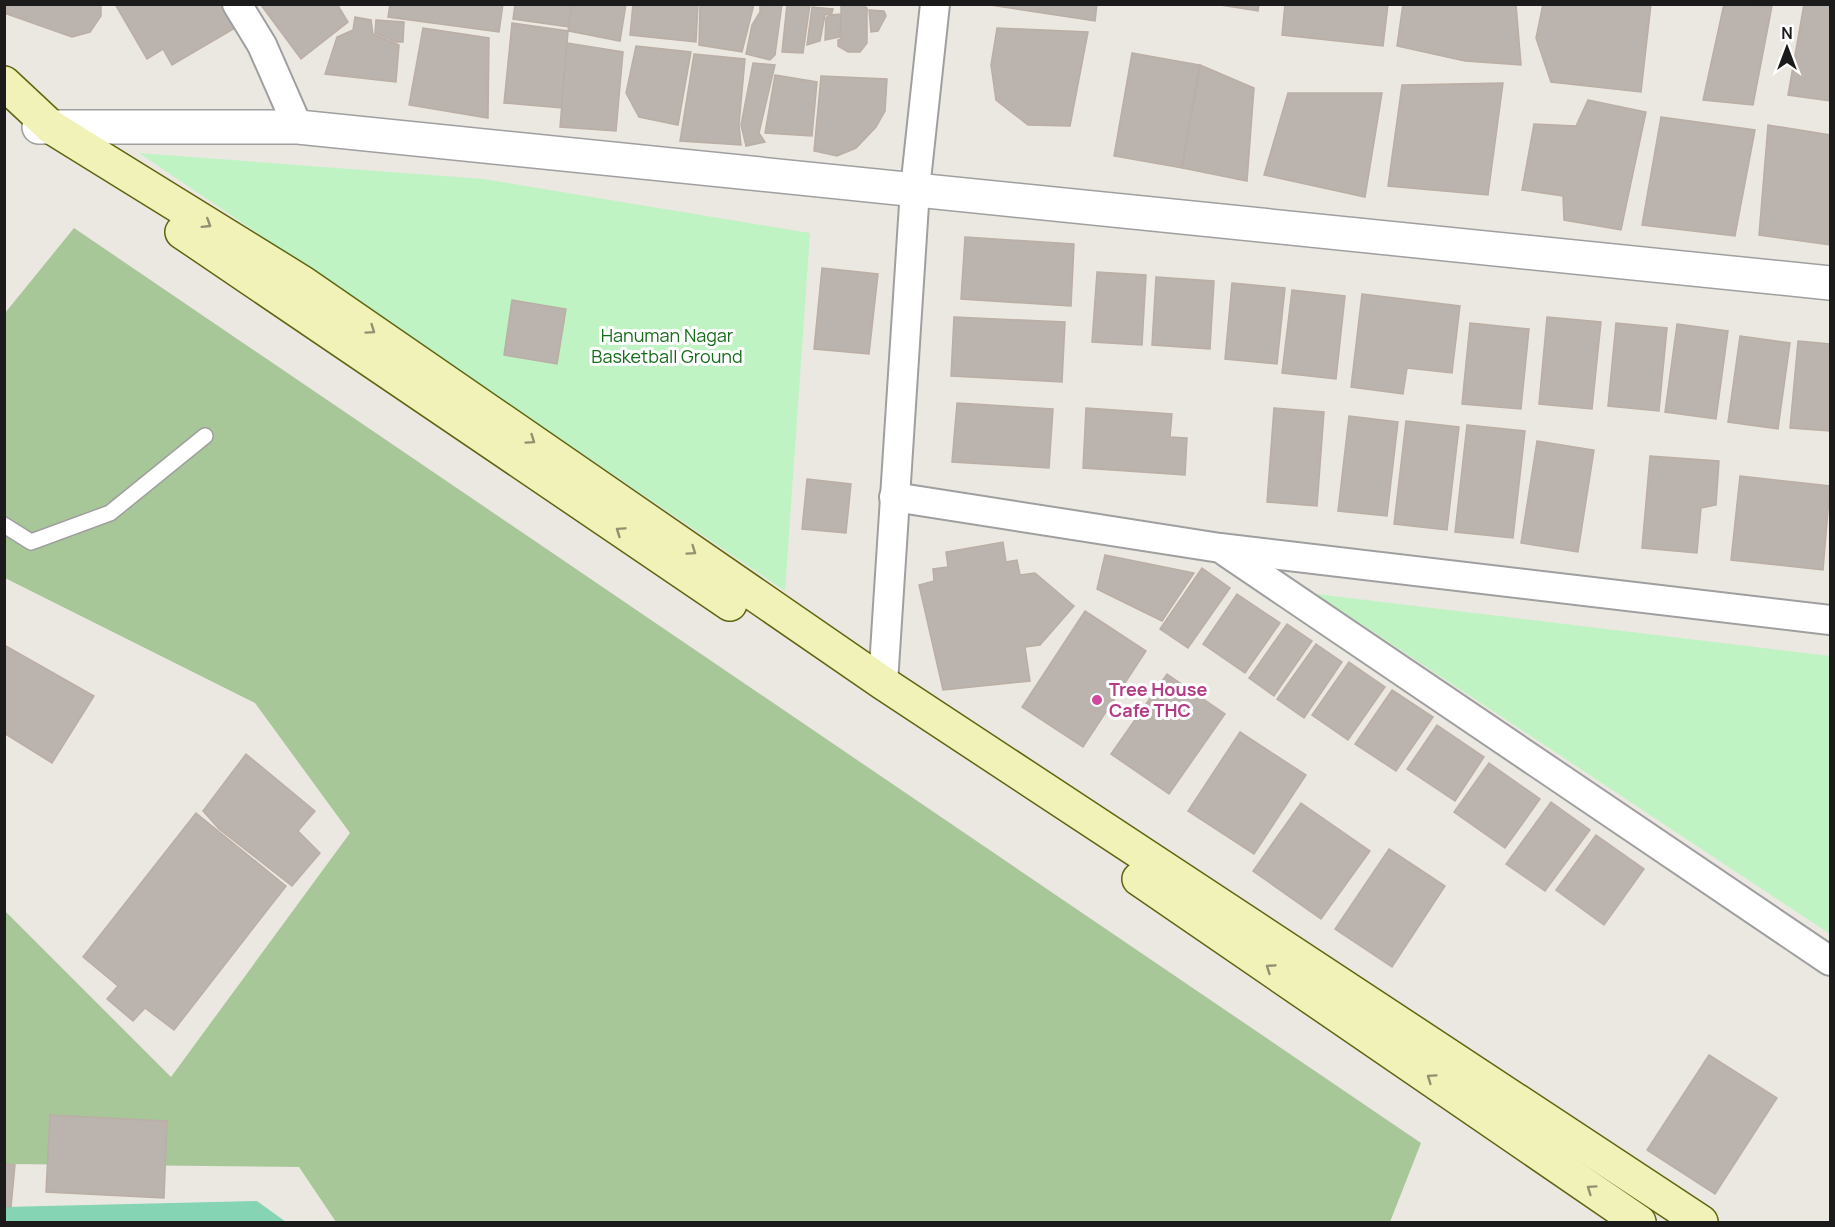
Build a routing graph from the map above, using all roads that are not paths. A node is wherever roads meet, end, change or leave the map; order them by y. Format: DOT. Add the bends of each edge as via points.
graph roads {
  1 [pos="237,4"];
  2 [pos="935,4"];
  3 [pos="4,83"];
  4 [pos="28,121"];
  5 [pos="298,127"];
  6 [pos="915,189"];
  7 [pos="1830,283"];
  8 [pos="206,436"];
  9 [pos="894,497"];
  10 [pos="4,525"];
  11 [pos="1220,548"];
  12 [pos="1830,620"];
  13 [pos="883,683"];
  14 [pos="1830,961"];
  15 [pos="1639,1222"];
  16 [pos="1701,1222"];
  1 -- 5 [label="street" via="262,45"];
  2 -- 6 [label="street"];
  3 -- 4 [label="main road"];
  4 -- 5 [label="street"];
  4 -- 13 [label="main road, one-way" via="303,283"];
  15 -- 4 [label="main road, one-way" via="1088,844 298,313"];
  5 -- 6 [label="street"];
  6 -- 7 [label="street"];
  6 -- 9 [label="street"];
  8 -- 10 [label="lane" via="110,513 31,542"];
  9 -- 11 [label="street"];
  9 -- 13 [label="street"];
  11 -- 12 [label="street"];
  11 -- 14 [label="street"];
  13 -- 16 [label="main road"];
}
